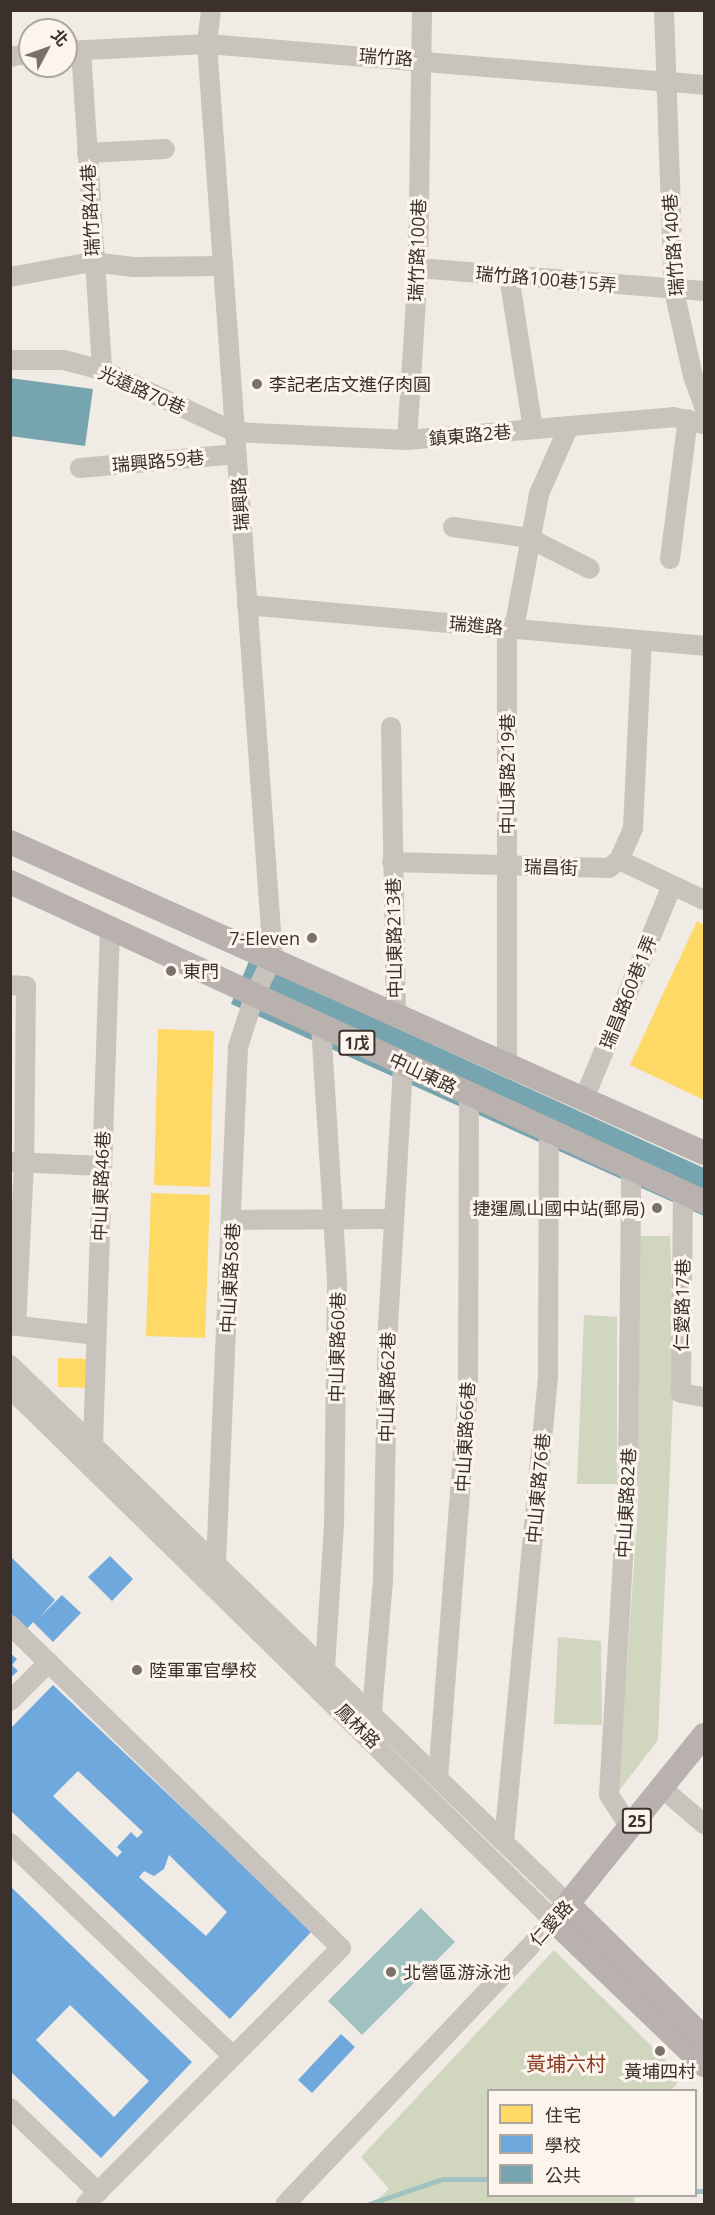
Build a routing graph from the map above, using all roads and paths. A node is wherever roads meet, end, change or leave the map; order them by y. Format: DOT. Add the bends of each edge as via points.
graph roads {
  1 [pos="211,10"];
  2 [pos="423,10"];
  3 [pos="664,10"];
  4 [pos="207,44"];
  5 [pos="78,51"];
  6 [pos="421,60"];
  7 [pos="77,78"];
  8 [pos="664,80"];
  9 [pos="705,85"];
  10 [pos="165,149"];
  11 [pos="87,153"];
  12 [pos="92,262"];
  13 [pos="223,266"];
  14 [pos="418,268"];
  15 [pos="509,276"];
  16 [pos="10,277"];
  17 [pos="674,291"];
  18 [pos="705,291"];
  19 [pos="10,360"];
  20 [pos="102,370"];
  21 [pos="705,407"];
  22 [pos="696,422"];
  23 [pos="569,426"];
  24 [pos="533,429"];
  25 [pos="235,432"];
  26 [pos="407,440"];
  27 [pos="236,454"];
  28 [pos="80,468"];
  29 [pos="453,527"];
  30 [pos="529,538"];
  31 [pos="670,559"];
  32 [pos="590,569"];
  33 [pos="247,605"];
  34 [pos="510,628"];
  35 [pos="642,640"];
  36 [pos="705,646"];
  37 [pos="391,727"];
  38 [pos="10,842"];
  39 [pos="619,860"];
  40 [pos="392,862"];
  41 [pos="507,865"];
  42 [pos="10,882"];
  43 [pos="672,885"];
  44 [pos="705,900"];
  45 [pos="110,928"];
  46 [pos="273,957"];
  47 [pos="10,985"];
  48 [pos="255,994"];
  49 [pos="396,1014"];
  50 [pos="321,1026"];
  51 [pos="403,1063"];
  52 [pos="507,1065"];
  53 [pos="469,1095"];
  54 [pos="584,1099"];
  55 [pos="549,1132"];
  56 [pos="705,1153"];
  57 [pos="17,1162"];
  58 [pos="102,1166"];
  59 [pos="631,1170"];
  60 [pos="694,1198"];
  61 [pos="393,1219"];
  62 [pos="233,1220"];
  63 [pos="333,1220"];
  64 [pos="13,1325"];
  65 [pos="96,1335"];
  66 [pos="10,1365"];
  67 [pos="10,1388"];
  68 [pos="705,1397"];
  69 [pos="93,1444"];
  70 [pos="216,1564"];
  71 [pos="10,1625"];
  72 [pos="49,1662"];
  73 [pos="325,1668"];
  74 [pos="10,1701"];
  75 [pos="372,1711"];
  76 [pos="705,1735"];
  77 [pos="438,1778"];
  78 [pos="663,1790"];
  79 [pos="705,1824"];
  80 [pos="631,1829"];
  81 [pos="504,1842"];
  82 [pos="10,1843"];
  83 [pos="562,1913"];
  84 [pos="705,2038"];
  85 [pos="233,2056"];
  86 [pos="705,2066"];
  87 [pos="10,2108"];
  88 [pos="92,2198"];
  89 [pos="285,2205"];
  1 -- 4 [label="street, 瑞興路"];
  2 -- 6 [label="street, 瑞竹路100巷"];
  3 -- 8 [label="street, 瑞竹路140巷"];
  4 -- 5 [label="street, 瑞竹路"];
  4 -- 6 [label="street, 瑞竹路"];
  4 -- 13 [label="street, 瑞興路"];
  6 -- 8 [label="street, 瑞竹路"];
  6 -- 14 [label="street, 瑞竹路100巷"];
  7 -- 11 [label="street, 瑞竹路44巷"];
  8 -- 9 [label="street, 瑞竹路"];
  8 -- 17 [label="street, 瑞竹路140巷"];
  10 -- 11 [label="street"];
  11 -- 12 [label="street, 瑞竹路44巷"];
  12 -- 13 [label="street" via="134,267"];
  12 -- 16 [label="street"];
  12 -- 20 [label="street, 瑞竹路44巷"];
  13 -- 25 [label="street, 瑞興路"];
  14 -- 15 [label="street, 瑞竹路100巷15弄"];
  14 -- 26 [label="street, 瑞竹路100巷"];
  15 -- 17 [label="street, 瑞竹路100巷15弄"];
  15 -- 24 [label="street"];
  17 -- 18 [label="street, 瑞竹路100巷15弄"];
  17 -- 21 [label="street, 瑞竹路140巷" via="693,376"];
  19 -- 20 [label="street, 光遠路70巷" via="64,360"];
  20 -- 25 [label="street, 光遠路70巷"];
  22 -- 23 [label="street, 鎮東路2巷" via="673,417"];
  22 -- 31 [label="street"];
  23 -- 24 [label="street, 鎮東路2巷"];
  23 -- 30 [label="street, 中山東路219巷" via="539,494"];
  24 -- 26 [label="street, 鎮東路2巷"];
  25 -- 26 [label="street, 鎮東路2巷"];
  25 -- 27 [label="street, 瑞興路"];
  27 -- 28 [label="street, 瑞興路59巷"];
  27 -- 33 [label="street, 瑞興路"];
  29 -- 30 [label="street"];
  30 -- 32 [label="street"];
  30 -- 34 [label="street, 中山東路219巷"];
  33 -- 34 [label="street, 瑞進路"];
  33 -- 46 [label="street, 瑞興路"];
  34 -- 35 [label="street, 瑞進路"];
  34 -- 41 [label="street, 中山東路219巷"];
  35 -- 36 [label="street, 瑞進路"];
  35 -- 39 [label="street" via="633,828"];
  37 -- 40 [label="street"];
  38 -- 46 [label="main road, 1戊"];
  39 -- 41 [label="street, 瑞昌街" via="609,868"];
  39 -- 43 [label="street"];
  40 -- 41 [label="street, 瑞昌街"];
  40 -- 49 [label="street, 中山東路213巷"];
  41 -- 52 [label="street, 中山東路219巷"];
  42 -- 45 [label="main road, 中山東路 / 1戊"];
  43 -- 44 [label="street"];
  43 -- 54 [label="street, 瑞昌路60巷1弄"];
  45 -- 48 [label="main road, 中山東路 / 1戊"];
  45 -- 58 [label="street, 中山東路46巷"];
  46 -- 48 [label="street"];
  46 -- 49 [label="main road, 1戊"];
  47 -- 57 [label="street" via="26,986"];
  48 -- 50 [label="main road, 中山東路 / 1戊"];
  48 -- 62 [label="street, 中山東路58巷" via="238,1047"];
  49 -- 52 [label="main road, 1戊"];
  50 -- 51 [label="main road, 中山東路 / 1戊"];
  50 -- 63 [label="street, 中山東路60巷"];
  51 -- 53 [label="main road, 中山東路 / 1戊"];
  51 -- 61 [label="street, 中山東路62巷"];
  52 -- 54 [label="main road, 1戊"];
  53 -- 55 [label="main road, 中山東路 / 1戊"];
  53 -- 77 [label="street, 中山東路66巷" via="468,1388"];
  54 -- 56 [label="main road, 1戊"];
  55 -- 59 [label="main road, 中山東路 / 1戊"];
  55 -- 81 [label="street, 中山東路76巷" via="548,1376"];
  57 -- 58 [label="street"];
  57 -- 64 [label="street"];
  58 -- 65 [label="street, 中山東路46巷"];
  59 -- 60 [label="main road, 中山東路 / 1戊"];
  59 -- 80 [label="street, 中山東路82巷" via="628,1478 609,1795"];
  60 -- 68 [label="street, 仁愛路17巷" via="681,1393"];
  61 -- 63 [label="street"];
  61 -- 75 [label="street, 中山東路62巷" via="383,1581"];
  62 -- 63 [label="street"];
  62 -- 70 [label="street, 中山東路58巷"];
  63 -- 73 [label="street, 中山東路60巷" via="337,1283 334,1525"];
  64 -- 65 [label="street"];
  65 -- 69 [label="street, 中山東路46巷"];
  66 -- 69 [label="street, 鳳林路"];
  67 -- 83 [label="street, 鳳林路"];
  69 -- 70 [label="street, 鳳林路"];
  70 -- 73 [label="street, 鳳林路"];
  71 -- 72 [label="street"];
  72 -- 74 [label="street"];
  72 -- 85 [label="street" via="340,1948"];
  73 -- 75 [label="street, 鳳林路"];
  75 -- 77 [label="street, 鳳林路"];
  76 -- 78 [label="main road, 仁愛路 / 25"];
  77 -- 81 [label="street, 鳳林路"];
  78 -- 79 [label="street"];
  78 -- 80 [label="main road, 仁愛路 / 25"];
  80 -- 83 [label="main road, 仁愛路 / 25"];
  81 -- 83 [label="street, 鳳林路"];
  82 -- 85 [label="street"];
  83 -- 84 [label="main road, 鳳林路"];
  83 -- 86 [label="main road, 鳳林路"];
  83 -- 89 [label="street, 仁愛路"];
  85 -- 88 [label="street"];
  87 -- 88 [label="street"];
}
